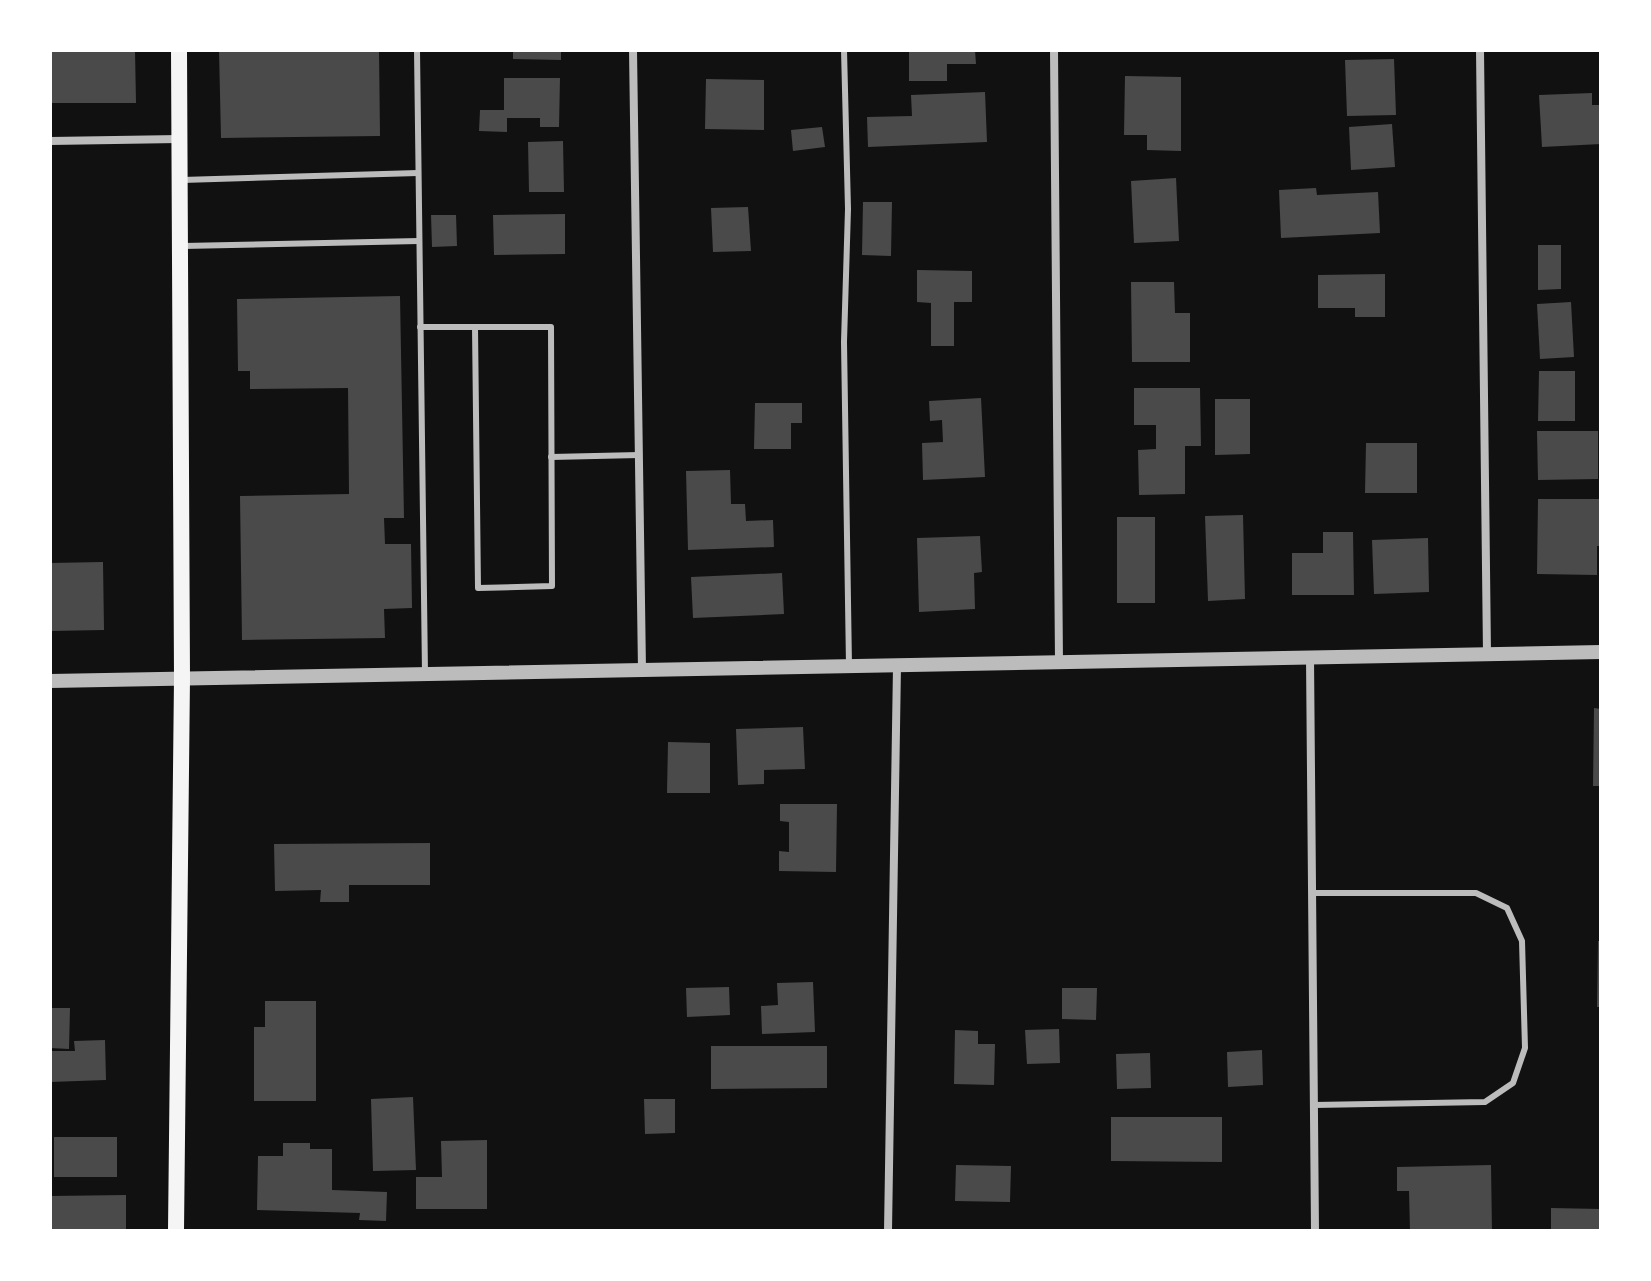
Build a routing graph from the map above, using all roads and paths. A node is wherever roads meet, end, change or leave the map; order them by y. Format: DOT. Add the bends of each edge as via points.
graph roads {
  1 [pos="179,50"];
  2 [pos="417,50"];
  3 [pos="633,50"];
  4 [pos="844,50"];
  5 [pos="1054,50"];
  6 [pos="1480,50"];
  7 [pos="179,139"];
  8 [pos="50,141"];
  9 [pos="418,173"];
  10 [pos="179,180"];
  11 [pos="419,241"];
  12 [pos="179,246"];
  13 [pos="420,327"];
  14 [pos="475,327"];
  15 [pos="639,455"];
  16 [pos="551,457"];
  17 [pos="1601,652"];
  18 [pos="1487,654"];
  19 [pos="1310,657"];
  20 [pos="1059,663"];
  21 [pos="897,666"];
  22 [pos="849,667"];
  23 [pos="642,670"];
  24 [pos="425,674"];
  25 [pos="182,678"];
  26 [pos="50,681"];
  27 [pos="1312,893"];
  28 [pos="1314,1105"];
  29 [pos="176,1231"];
  30 [pos="888,1231"];
  31 [pos="1315,1231"];
  1 -- 7 [label="main road"];
  2 -- 9 [label="lane"];
  3 -- 15 [label="street"];
  4 -- 22 [label="lane"];
  5 -- 20 [label="street"];
  6 -- 18 [label="street"];
  7 -- 8 [label="street"];
  7 -- 10 [label="main road"];
  9 -- 10 [label="lane"];
  9 -- 11 [label="lane"];
  10 -- 12 [label="main road"];
  11 -- 12 [label="lane"];
  11 -- 13 [label="lane"];
  12 -- 25 [label="main road"];
  13 -- 14 [label="lane"];
  13 -- 24 [label="lane"];
  14 -- 16 [label="lane" via="551,327"];
  14 -- 16 [label="lane" via="478,588 552,586"];
  15 -- 16 [label="lane"];
  15 -- 23 [label="street"];
  17 -- 18 [label="street"];
  18 -- 19 [label="street"];
  19 -- 20 [label="street"];
  19 -- 27 [label="street"];
  20 -- 21 [label="street"];
  21 -- 22 [label="street"];
  21 -- 30 [label="street"];
  22 -- 23 [label="street"];
  23 -- 24 [label="street"];
  24 -- 25 [label="street"];
  25 -- 26 [label="street"];
  25 -- 29 [label="main road"];
  27 -- 28 [label="street"];
  27 -- 28 [label="lane" via="1476,893 1507,908 1522,941 1525,1048 1513,1083 1485,1102"];
  28 -- 31 [label="street"];
}
